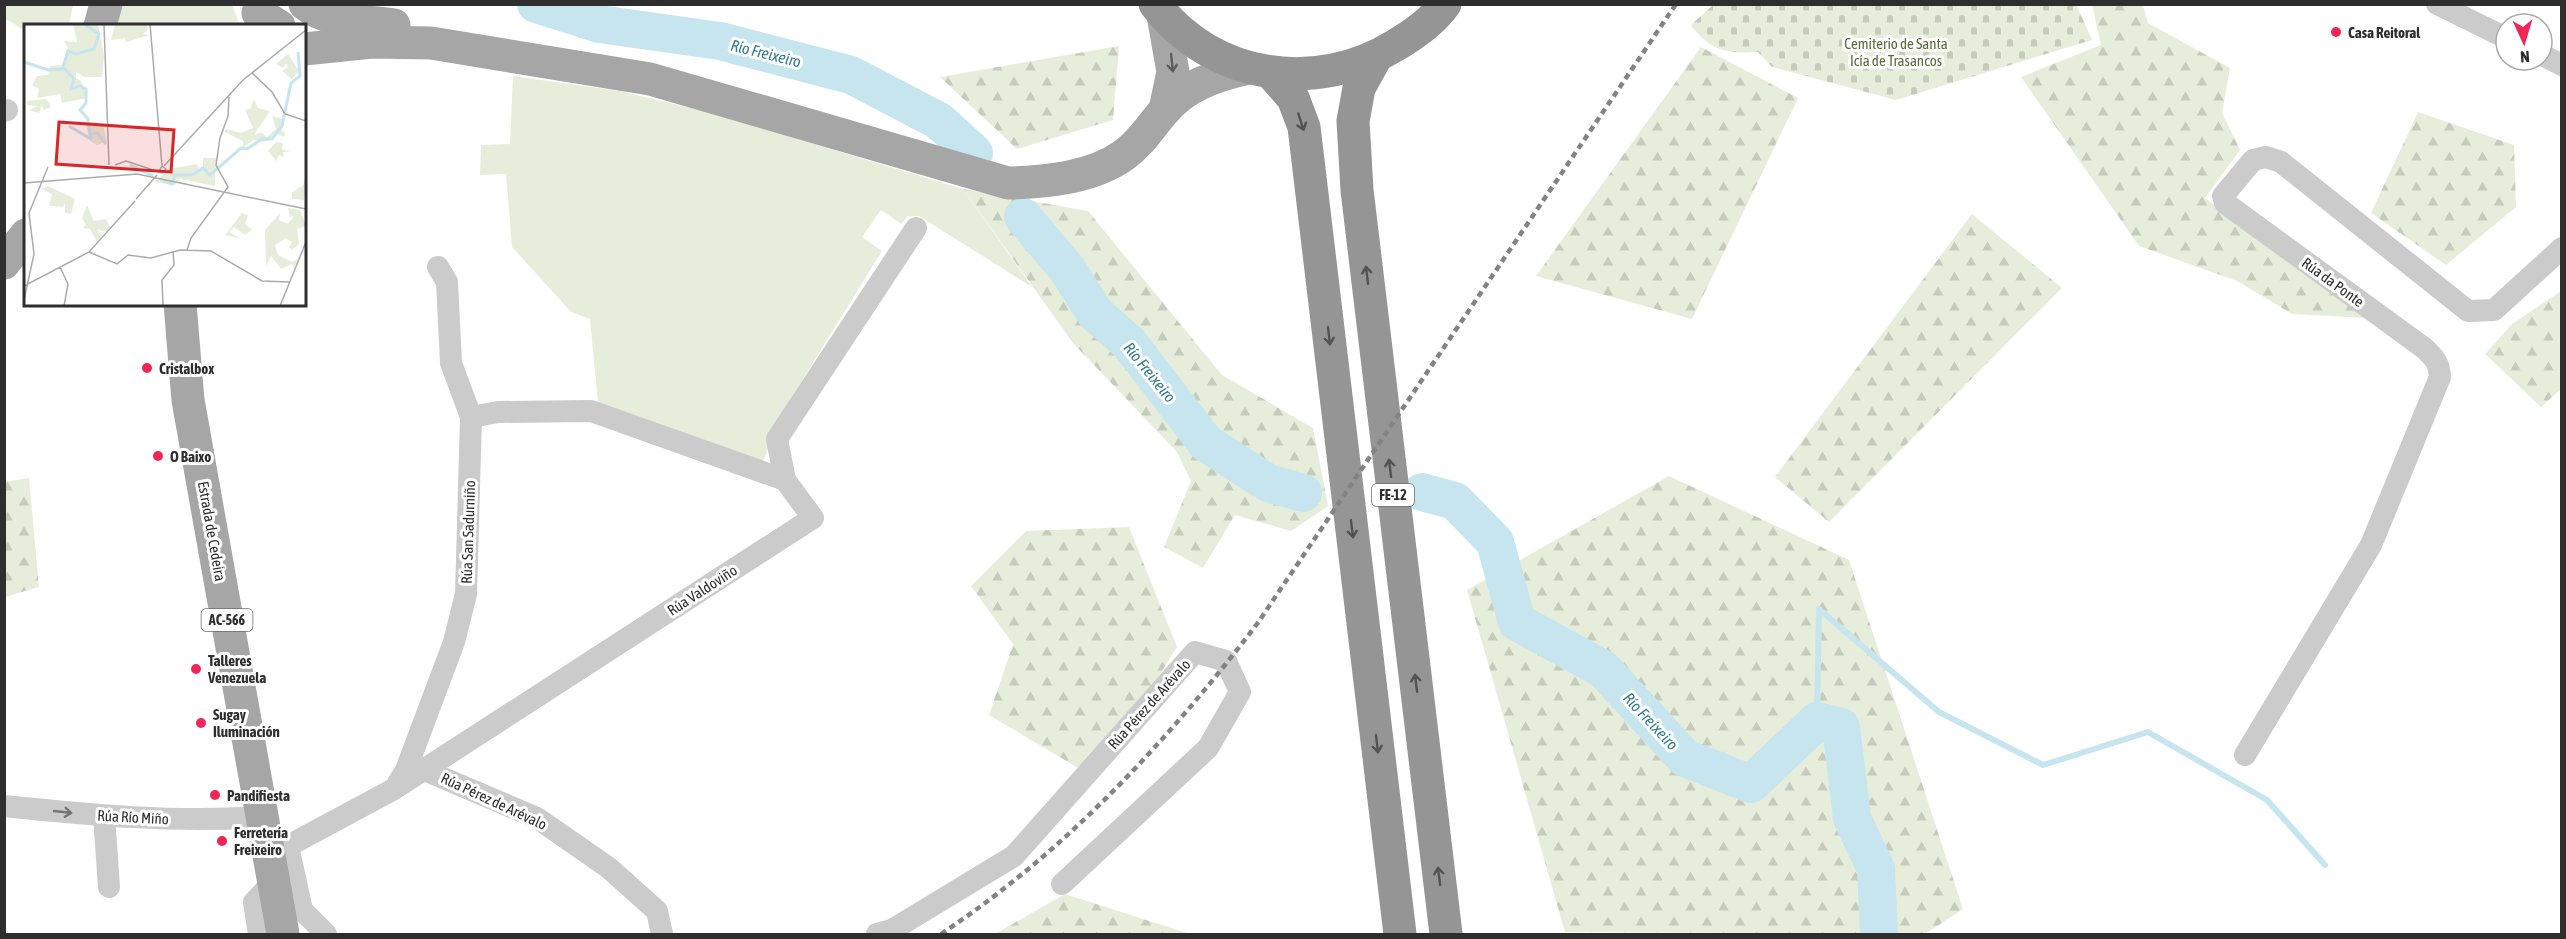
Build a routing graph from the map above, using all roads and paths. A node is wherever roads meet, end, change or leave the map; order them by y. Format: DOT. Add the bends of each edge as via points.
graph roads {
  1 [pos="106,4"];
  2 [pos="305,4"];
  3 [pos="1445,4"];
  4 [pos="2438,4"];
  5 [pos="1159,10"];
  6 [pos="101,24"];
  7 [pos="306,32"];
  8 [pos="2494,32"];
  9 [pos="372,42"];
  10 [pos="431,43"];
  11 [pos="306,49"];
  12 [pos="1375,59"];
  13 [pos="1258,71"];
  14 [pos="1164,110"];
  15 [pos="916,228"];
  16 [pos="24,237"];
  17 [pos="2562,248"];
  18 [pos="4,262"];
  19 [pos="438,267"];
  20 [pos="180,306"];
  21 [pos="471,417"];
  22 [pos="785,480"];
  23 [pos="2245,755"];
  24 [pos="423,769"];
  25 [pos="394,789"];
  26 [pos="4,806"];
  27 [pos="104,816"];
  28 [pos="262,817"];
  29 [pos="278,848"];
  30 [pos="274,882"];
  31 [pos="1062,884"];
  32 [pos="109,887"];
  33 [pos="259,934"];
  34 [pos="283,934"];
  35 [pos="326,934"];
  36 [pos="662,934"];
  37 [pos="877,934"];
  38 [pos="1400,934"];
  39 [pos="1446,934"];
  1 -- 6 [label="main road"];
  2 -- 10 [label="main road" via="330,17 393,25"];
  3 -- 12 [label="highway, FE-12" via="1408,38"];
  4 -- 8 [label="street"];
  5 -- 13 [label="highway, FE-12" via="1192,40"];
  5 -- 14 [label="main road, one-way" via="1173,72"];
  7 -- 9 [label="main road"];
  9 -- 10 [label="main road"];
  9 -- 11 [label="main road"];
  10 -- 14 [label="main road" via="650,79 1008,183 1045,182 1092,171 1123,157"];
  12 -- 13 [label="highway, FE-12" via="1340,71 1304,76"];
  39 -- 12 [label="highway, FE-12, one-way" via="1356,190 1353,121 1359,88"];
  13 -- 14 [label="main road" via="1213,76"];
  13 -- 38 [label="highway, FE-12, one-way" via="1293,98 1304,128"];
  15 -- 22 [label="street" via="777,439"];
  16 -- 18 [label="main road"];
  17 -- 23 [label="street, Rúa da Ponte" via="2494,310 2468,310 2281,162 2266,157 2253,160 2223,196 2225,203 2424,348 2440,368 2440,378 2371,545"];
  19 -- 21 [label="street, Rúa San Sadurniño" via="447,282 451,363"];
  20 -- 28 [label="main road, Estrada de Cedeira / AC-566" via="188,400"];
  21 -- 22 [label="street" via="498,412 591,411"];
  21 -- 25 [label="street, Rúa San Sadurniño" via="466,594 454,642 406,770"];
  22 -- 24 [label="street, Rúa Valdoviño" via="813,519"];
  24 -- 25 [label="street, Rúa Valdoviño"];
  24 -- 36 [label="street, Rúa Pérez de Arévalo" via="537,818 609,868 657,911"];
  25 -- 29 [label="street, Rúa Valdoviño"];
  26 -- 27 [label="street, Rúa Río Miño, one-way"];
  27 -- 28 [label="street, Rúa Río Miño" via="218,820"];
  27 -- 32 [label="street"];
  28 -- 29 [label="main road, Estrada de Cedeira / AC-566"];
  29 -- 30 [label="main road, Estrada de Cedeira / AC-566"];
  29 -- 35 [label="street" via="302,910"];
  30 -- 33 [label="street" via="254,902"];
  30 -- 34 [label="main road, Estrada de Cedeira / AC-566"];
  31 -- 37 [label="street, Rúa Pérez de Arévalo" via="1208,748 1240,692 1226,661 1195,652 1014,856 892,930"];
}
